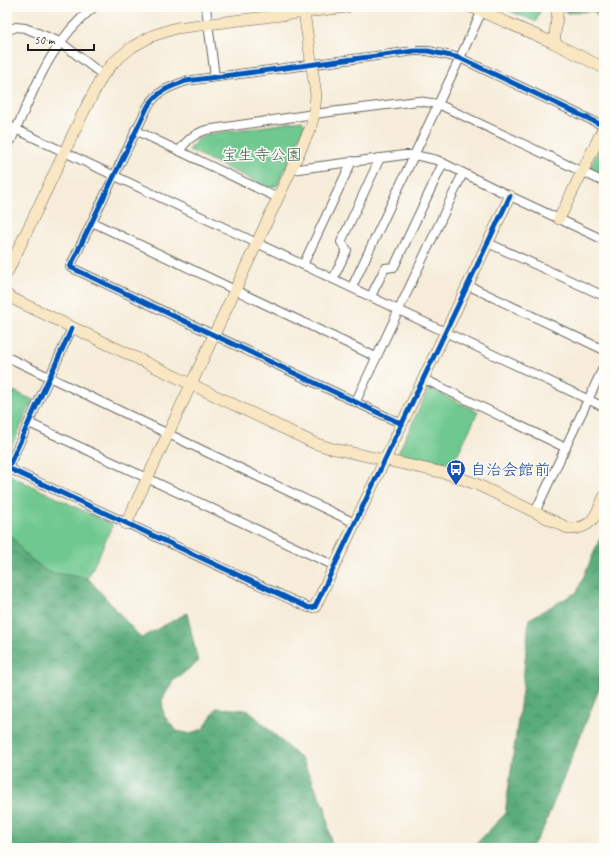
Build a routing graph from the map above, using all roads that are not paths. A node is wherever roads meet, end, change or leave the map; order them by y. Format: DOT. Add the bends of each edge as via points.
graph roads {
  1 [pos="94,7"];
  2 [pos="206,7"];
  3 [pos="347,7"];
  4 [pos="471,7"];
  5 [pos="558,7"];
  6 [pos="303,10"];
  7 [pos="482,11"];
  8 [pos="207,16"];
  9 [pos="209,31"];
  10 [pos="7,32"];
  11 [pos="60,42"];
  12 [pos="554,44"];
  13 [pos="460,58"];
  14 [pos="311,65"];
  15 [pos="604,68"];
  16 [pos="104,75"];
  17 [pos="215,77"];
  18 [pos="438,104"];
  19 [pos="314,114"];
  20 [pos="7,125"];
  21 [pos="604,127"];
  22 [pos="16,129"];
  23 [pos="135,130"];
  24 [pos="7,149"];
  25 [pos="180,151"];
  26 [pos="65,153"];
  27 [pos="414,155"];
  28 [pos="380,158"];
  29 [pos="352,162"];
  30 [pos="443,163"];
  31 [pos="291,170"];
  32 [pos="582,172"];
  33 [pos="463,173"];
  34 [pos="113,175"];
  35 [pos="604,182"];
  36 [pos="510,196"];
  37 [pos="278,198"];
  38 [pos="559,219"];
  39 [pos="92,222"];
  40 [pos="604,240"];
  41 [pos="488,243"];
  42 [pos="257,244"];
  43 [pos="303,265"];
  44 [pos="7,272"];
  45 [pos="333,279"];
  46 [pos="468,286"];
  47 [pos="352,287"];
  48 [pos="235,289"];
  49 [pos="7,294"];
  50 [pos="371,296"];
  51 [pos="604,296"];
  52 [pos="399,310"];
  53 [pos="72,328"];
  54 [pos="446,332"];
  55 [pos="214,335"];
  56 [pos="604,350"];
  57 [pos="7,357"];
  58 [pos="376,357"];
  59 [pos="604,366"];
  60 [pos="49,377"];
  61 [pos="424,379"];
  62 [pos="191,384"];
  63 [pos="588,399"];
  64 [pos="356,401"];
  65 [pos="604,407"];
  66 [pos="29,423"];
  67 [pos="402,424"];
  68 [pos="168,433"];
  69 [pos="566,448"];
  70 [pos="385,460"];
  71 [pos="147,478"];
  72 [pos="604,497"];
  73 [pos="535,512"];
  74 [pos="355,523"];
  75 [pos="126,524"];
  76 [pos="335,566"];
  77 [pos="315,607"];
  1 -- 11 [label="street" via="79,19"];
  2 -- 8 [label="street"];
  3 -- 6 [label="street"];
  4 -- 7 [label="street"];
  5 -- 12 [label="street"];
  6 -- 14 [label="street"];
  6 -- 16 [label="street" via="176,28 152,36 132,47 114,62"];
  7 -- 12 [label="street"];
  7 -- 13 [label="street"];
  9 -- 17 [label="street"];
  10 -- 11 [label="street" via="16,27 25,28"];
  11 -- 16 [label="street"];
  11 -- 22 [label="street" via="45,66"];
  12 -- 15 [label="street"];
  13 -- 14 [label="street" via="428,51 414,51"];
  13 -- 18 [label="street"];
  13 -- 21 [label="street"];
  14 -- 17 [label="street"];
  14 -- 19 [label="street" via="316,95"];
  16 -- 26 [label="street"];
  17 -- 23 [label="street" via="186,81 157,94"];
  18 -- 19 [label="street" via="418,101"];
  18 -- 27 [label="street"];
  18 -- 32 [label="street"];
  19 -- 25 [label="street" via="206,130 195,134"];
  19 -- 31 [label="street" via="311,127"];
  20 -- 22 [label="street"];
  21 -- 32 [label="street"];
  22 -- 24 [label="street"];
  22 -- 26 [label="street"];
  23 -- 25 [label="street"];
  23 -- 34 [label="street"];
  25 -- 37 [label="street"];
  26 -- 34 [label="street"];
  26 -- 44 [label="street"];
  27 -- 28 [label="street"];
  27 -- 30 [label="street"];
  27 -- 47 [label="street"];
  28 -- 29 [label="street"];
  28 -- 45 [label="street" via="341,242 347,250"];
  29 -- 31 [label="street"];
  29 -- 43 [label="street"];
  30 -- 33 [label="street"];
  30 -- 50 [label="street" via="394,267 385,268"];
  31 -- 37 [label="street"];
  32 -- 35 [label="street"];
  32 -- 38 [label="street"];
  33 -- 36 [label="street"];
  33 -- 52 [label="street"];
  34 -- 39 [label="street"];
  34 -- 42 [label="street"];
  36 -- 38 [label="street"];
  36 -- 41 [label="street"];
  37 -- 42 [label="street"];
  38 -- 40 [label="street"];
  39 -- 48 [label="street"];
  39 -- 55 [label="street" via="70,267"];
  41 -- 46 [label="street"];
  41 -- 51 [label="street"];
  42 -- 43 [label="street"];
  42 -- 48 [label="street"];
  43 -- 45 [label="street"];
  45 -- 47 [label="street"];
  46 -- 54 [label="street"];
  46 -- 56 [label="street"];
  47 -- 50 [label="street"];
  48 -- 55 [label="street"];
  48 -- 58 [label="street"];
  49 -- 53 [label="street"];
  50 -- 52 [label="street"];
  52 -- 54 [label="street"];
  52 -- 58 [label="street"];
  53 -- 60 [label="street"];
  53 -- 62 [label="street"];
  54 -- 61 [label="street"];
  54 -- 63 [label="street"];
  55 -- 62 [label="street"];
  55 -- 64 [label="street"];
  57 -- 60 [label="street"];
  58 -- 64 [label="street"];
  59 -- 63 [label="street"];
  60 -- 66 [label="street"];
  60 -- 68 [label="street"];
  61 -- 67 [label="street"];
  61 -- 69 [label="street"];
  62 -- 68 [label="street"];
  62 -- 70 [label="street" via="314,443"];
  63 -- 65 [label="street"];
  63 -- 69 [label="street"];
  64 -- 67 [label="street"];
  66 -- 71 [label="street"];
  66 -- 75 [label="street" via="8,468"];
  67 -- 70 [label="street"];
  68 -- 71 [label="street"];
  68 -- 74 [label="street"];
  69 -- 73 [label="street"];
  70 -- 73 [label="street" via="449,474"];
  70 -- 74 [label="street"];
  71 -- 75 [label="street"];
  71 -- 76 [label="street"];
  72 -- 73 [label="street" via="594,518 580,528 570,528"];
  74 -- 76 [label="street"];
  75 -- 77 [label="street" via="309,608"];
  76 -- 77 [label="street"];
}
